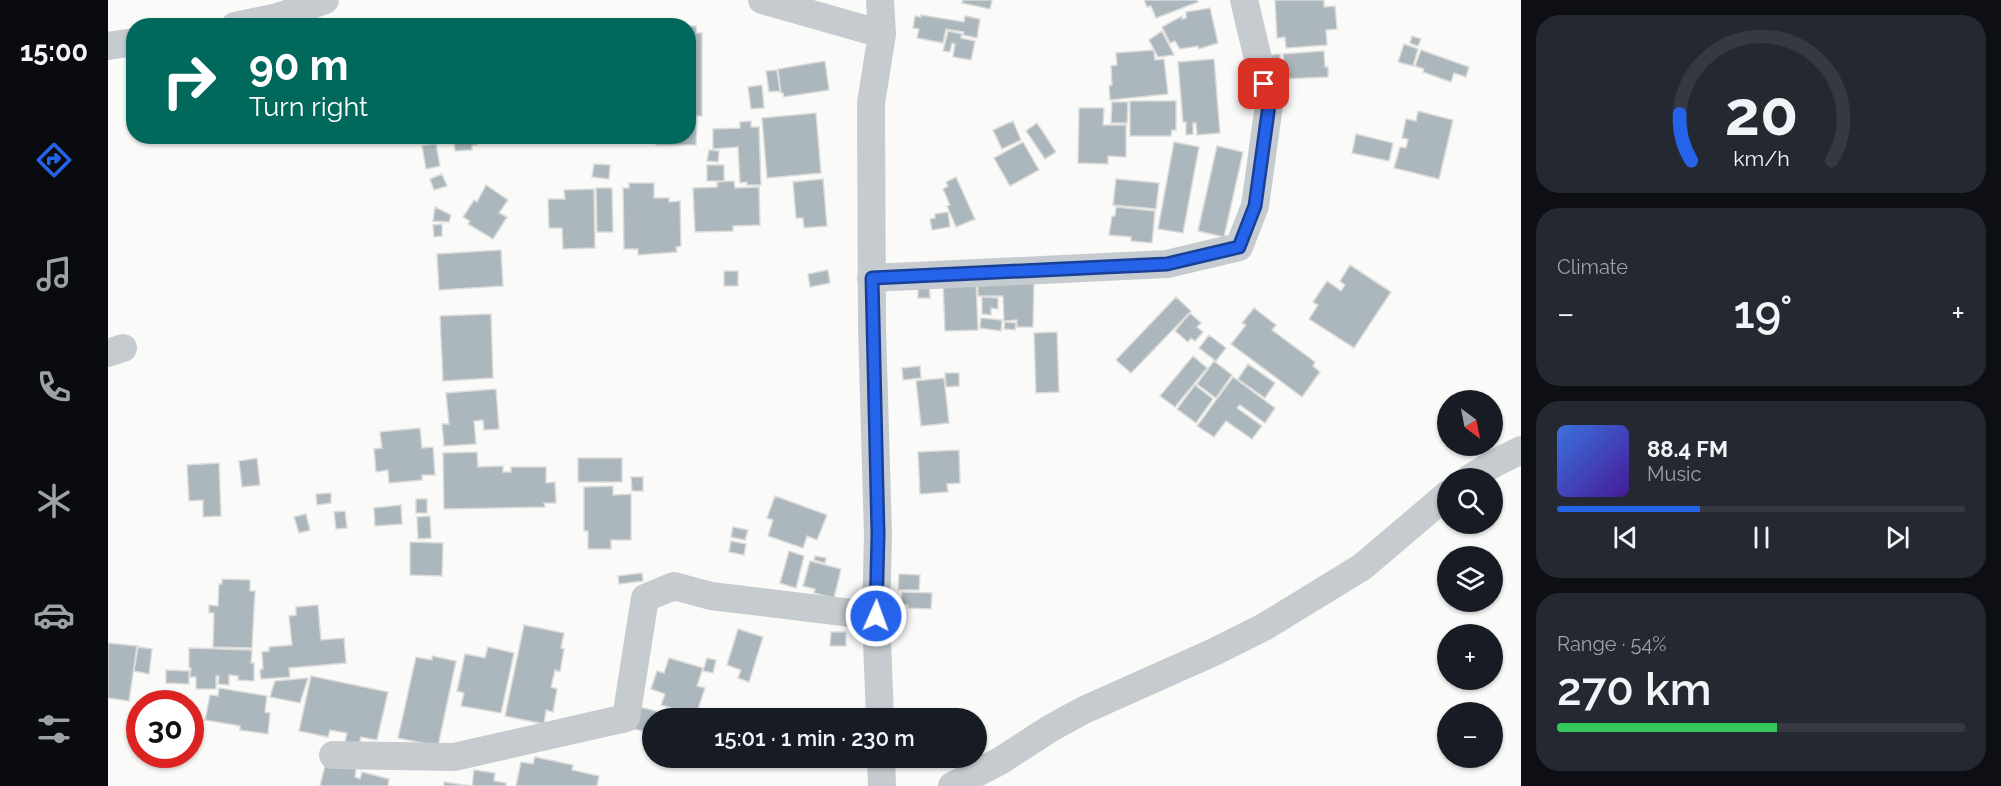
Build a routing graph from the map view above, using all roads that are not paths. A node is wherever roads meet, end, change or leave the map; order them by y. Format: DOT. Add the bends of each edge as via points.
graph roads {
  1 [pos="325,0"];
  2 [pos="762,0"];
  3 [pos="880,0"];
  4 [pos="1244,0"];
  5 [pos="273,18"];
  6 [pos="882,34"];
  7 [pos="126,43"];
  8 [pos="108,46"];
  9 [pos="872,278"];
  10 [pos="1521,450"];
  11 [pos="1486,468"];
  12 [pos="1437,503"];
  13 [pos="876,616"];
  14 [pos="880,708"];
  15 [pos="333,755"];
  16 [pos="881,768"];
  17 [pos="882,786"];
  18 [pos="952,786"];
  1 -- 5 [label="street"];
  2 -- 6 [label="street"];
  3 -- 6 [label="street"];
  4 -- 9 [label="street" via="1269,105 1255,206 1239,247 1167,264"];
  6 -- 9 [label="street" via="871,103"];
  7 -- 8 [label="street"];
  9 -- 13 [label="street"];
  10 -- 11 [label="street"];
  12 -- 18 [label="street" via="1362,567 1264,627 1084,710"];
  13 -- 14 [label="street"];
  13 -- 15 [label="street" via="711,596 674,586 645,598 626,718 454,757"];
  16 -- 17 [label="street"];
}
